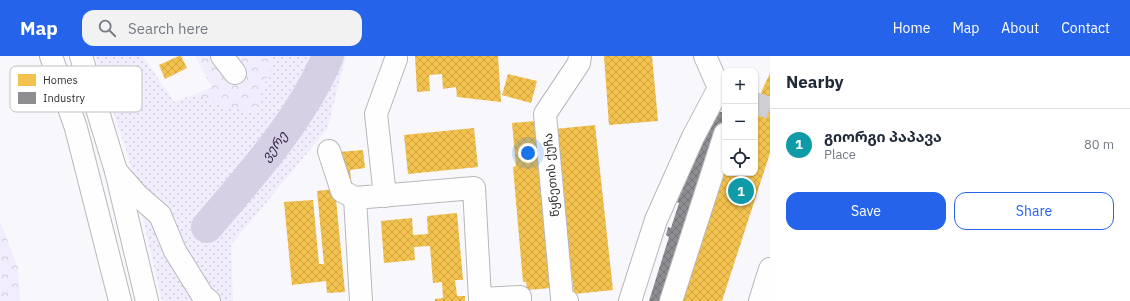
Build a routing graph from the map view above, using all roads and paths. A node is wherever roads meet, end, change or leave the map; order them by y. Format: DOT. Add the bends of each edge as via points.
graph roads {
  1 [pos="51,56"];
  2 [pos="81,56"];
  3 [pos="222,56"];
  4 [pos="580,56"];
  5 [pos="705,56"];
  6 [pos="396,59"];
  7 [pos="54,66"];
  8 [pos="84,66"];
  9 [pos="235,73"];
  10 [pos="722,89"];
  11 [pos="70,112"];
  12 [pos="98,112"];
  13 [pos="723,140"];
  14 [pos="329,151"];
  15 [pos="116,171"];
  16 [pos="385,196"];
  17 [pos="355,198"];
  18 [pos="770,269"];
  19 [pos="120,301"];
  20 [pos="147,301"];
  21 [pos="209,301"];
  22 [pos="361,301"];
  23 [pos="520,301"];
  24 [pos="567,301"];
  25 [pos="630,301"];
  26 [pos="671,301"];
  27 [pos="760,301"];
  1 -- 7 [label="street"];
  2 -- 8 [label="street"];
  3 -- 9 [label="street"];
  4 -- 24 [label="street, წყნეთის ქუჩა" via="579,63 545,114 562,298"];
  5 -- 10 [label="street"];
  6 -- 16 [label="street" via="376,114"];
  10 -- 25 [label="street" via="694,137 656,220"];
  11 -- 19 [label="street"];
  12 -- 15 [label="street"];
  13 -- 26 [label="street"];
  14 -- 17 [label="street" via="342,192"];
  15 -- 20 [label="street"];
  15 -- 21 [label="street" via="137,195 160,215 175,251 203,296"];
  16 -- 17 [label="street"];
  16 -- 23 [label="street" via="474,188 480,299 520,297"];
  17 -- 22 [label="street"];
  18 -- 27 [label="street"];
}
